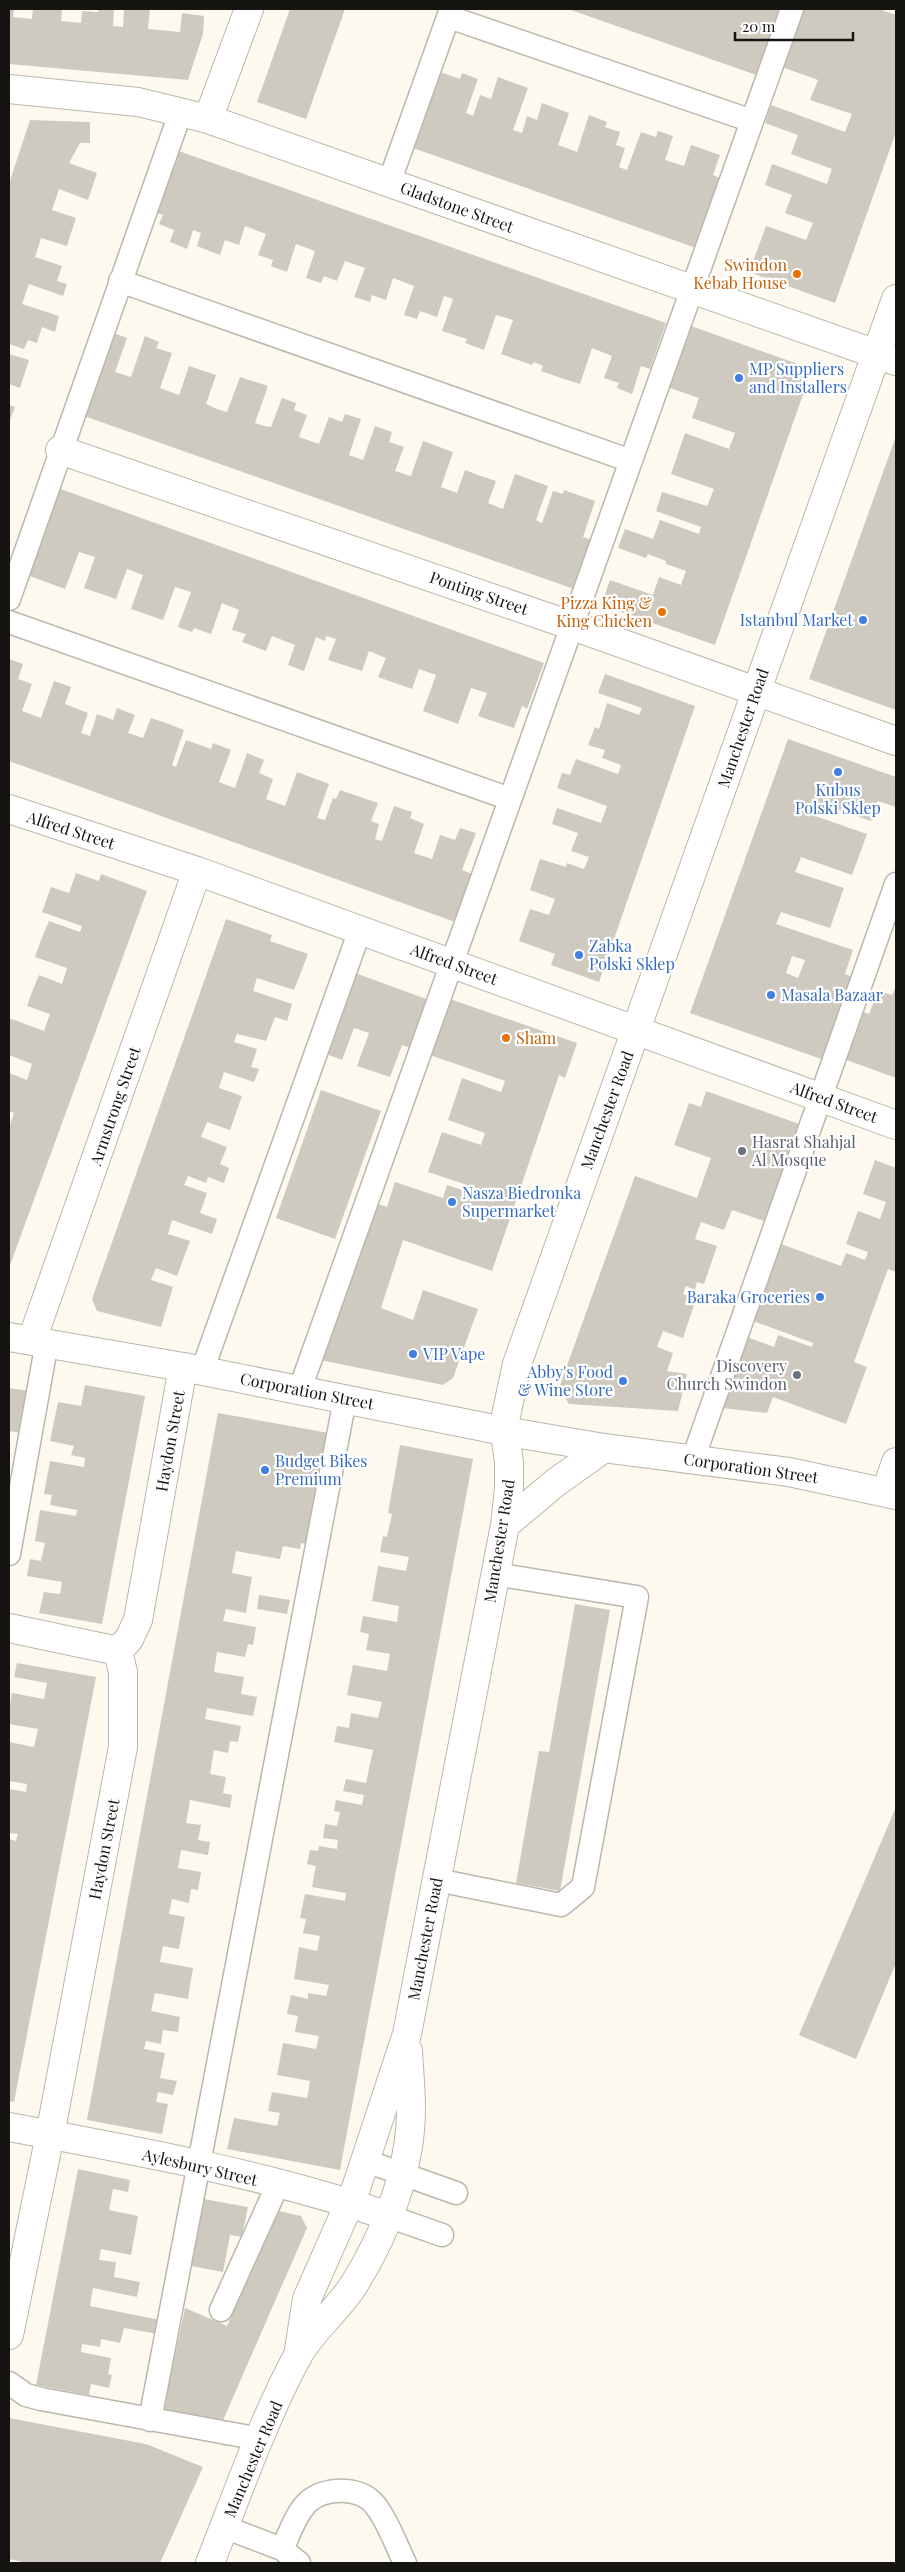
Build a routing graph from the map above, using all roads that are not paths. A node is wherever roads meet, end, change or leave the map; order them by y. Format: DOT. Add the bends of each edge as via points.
graph roads {
  1 [pos="249,9"];
  2 [pos="792,9"];
  3 [pos="450,13"];
  4 [pos="9,89"];
  5 [pos="181,111"];
  6 [pos="208,119"];
  7 [pos="752,121"];
  8 [pos="389,183"];
  9 [pos="120,281"];
  10 [pos="692,291"];
  11 [pos="896,299"];
  12 [pos="887,358"];
  13 [pos="60,450"];
  14 [pos="631,460"];
  15 [pos="9,599"];
  16 [pos="9,622"];
  17 [pos="570,625"];
  18 [pos="755,690"];
  19 [pos="896,741"];
  20 [pos="510,799"];
  21 [pos="9,809"];
  22 [pos="197,871"];
  23 [pos="896,884"];
  24 [pos="360,930"];
  25 [pos="888,932"];
  26 [pos="452,963"];
  27 [pos="636,1030"];
  28 [pos="820,1098"];
  29 [pos="896,1125"];
  30 [pos="29,1340"];
  31 [pos="192,1369"];
  32 [pos="300,1389"];
  33 [pos="345,1398"];
  34 [pos="504,1431"];
  35 [pos="604,1448"];
  36 [pos="693,1459"];
  37 [pos="896,1462"];
  38 [pos="891,1493"];
  39 [pos="505,1525"];
  40 [pos="9,1554"];
  41 [pos="495,1574"];
  42 [pos="9,1628"];
  43 [pos="118,1651"];
  44 [pos="436,1880"];
  45 [pos="407,2034"];
  46 [pos="9,2127"];
  47 [pos="50,2135"];
  48 [pos="366,2161"];
  49 [pos="200,2165"];
  50 [pos="402,2174"];
  51 [pos="278,2184"];
  52 [pos="456,2193"];
  53 [pos="350,2202"];
  54 [pos="388,2216"];
  55 [pos="442,2235"];
  56 [pos="221,2310"];
  57 [pos="9,2336"];
  58 [pos="298,2356"];
  59 [pos="9,2383"];
  60 [pos="150,2420"];
  61 [pos="260,2439"];
  62 [pos="224,2527"];
  63 [pos="290,2556"];
  64 [pos="210,2563"];
  65 [pos="405,2563"];
  1 -- 6 [label="street"];
  2 -- 7 [label="lane"];
  3 -- 7 [label="lane"];
  3 -- 8 [label="lane"];
  4 -- 5 [label="street, Gladstone Street" via="138,102"];
  5 -- 6 [label="street, Gladstone Street"];
  5 -- 9 [label="lane"];
  6 -- 8 [label="street, Gladstone Street"];
  7 -- 10 [label="lane"];
  8 -- 10 [label="street, Gladstone Street"];
  9 -- 13 [label="lane"];
  9 -- 14 [label="lane"];
  10 -- 12 [label="street, Gladstone Street"];
  10 -- 14 [label="lane"];
  11 -- 12 [label="street, Manchester Road"];
  12 -- 18 [label="street, Manchester Road"];
  13 -- 15 [label="lane"];
  13 -- 17 [label="street, Ponting Street"];
  14 -- 17 [label="lane"];
  16 -- 20 [label="lane"];
  17 -- 18 [label="street, Ponting Street"];
  17 -- 20 [label="lane"];
  18 -- 19 [label="street, Ponting Street"];
  18 -- 27 [label="street, Manchester Road"];
  20 -- 26 [label="lane"];
  21 -- 22 [label="street, Alfred Street"];
  22 -- 24 [label="street, Alfred Street"];
  22 -- 30 [label="street, Armstrong Street"];
  23 -- 25 [label="lane"];
  24 -- 26 [label="street, Alfred Street"];
  24 -- 31 [label="lane"];
  25 -- 28 [label="lane"];
  26 -- 27 [label="street, Alfred Street"];
  26 -- 32 [label="lane"];
  27 -- 28 [label="street, Alfred Street"];
  27 -- 34 [label="street, Manchester Road" via="517,1364"];
  28 -- 29 [label="street, Alfred Street"];
  28 -- 36 [label="lane"];
  30 -- 31 [label="street, Corporation Street"];
  30 -- 40 [label="lane"];
  31 -- 32 [label="street, Corporation Street"];
  31 -- 43 [label="street, Haydon Street" via="138,1620 132,1634"];
  32 -- 33 [label="street, Corporation Street"];
  33 -- 34 [label="street, Corporation Street"];
  33 -- 49 [label="lane"];
  34 -- 35 [label="street, Corporation Street"];
  34 -- 39 [label="street, Manchester Road" via="509,1463"];
  35 -- 36 [label="street, Corporation Street"];
  35 -- 39 [label="street"];
  36 -- 38 [label="street, Corporation Street" via="789,1472"];
  37 -- 38 [label="street"];
  39 -- 41 [label="street, Manchester Road"];
  41 -- 44 [label="street, Manchester Road"];
  41 -- 44 [label="lane" via="637,1597 584,1878 582,1887 561,1905"];
  42 -- 43 [label="street"];
  43 -- 47 [label="street, Haydon Street" via="123,1672 123,1747"];
  44 -- 45 [label="street, Manchester Road"];
  45 -- 48 [label="street, Manchester Road"];
  45 -- 50 [label="street, Manchester Road" via="411,2108"];
  46 -- 47 [label="street, Aylesbury Street"];
  47 -- 49 [label="street, Aylesbury Street"];
  47 -- 57 [label="street, Haydon Street"];
  48 -- 50 [label="lane"];
  48 -- 53 [label="street, Manchester Road"];
  49 -- 51 [label="street, Aylesbury Street"];
  49 -- 60 [label="lane"];
  50 -- 52 [label="lane"];
  50 -- 54 [label="street, Manchester Road"];
  51 -- 53 [label="street, Aylesbury Street"];
  51 -- 56 [label="lane"];
  53 -- 54 [label="street, Aylesbury Street"];
  53 -- 58 [label="street, Manchester Road" via="307,2299"];
  54 -- 55 [label="lane"];
  54 -- 58 [label="street, Manchester Road" via="375,2247 352,2286"];
  58 -- 61 [label="street, Manchester Road"];
  59 -- 60 [label="lane" via="26,2395 41,2400"];
  60 -- 61 [label="lane"];
  61 -- 62 [label="street, Manchester Road"];
  62 -- 63 [label="lane"];
  62 -- 64 [label="street, Manchester Road"];
  63 -- 65 [label="lane" via="308,2503 323,2494 354,2492 375,2505"];
}
